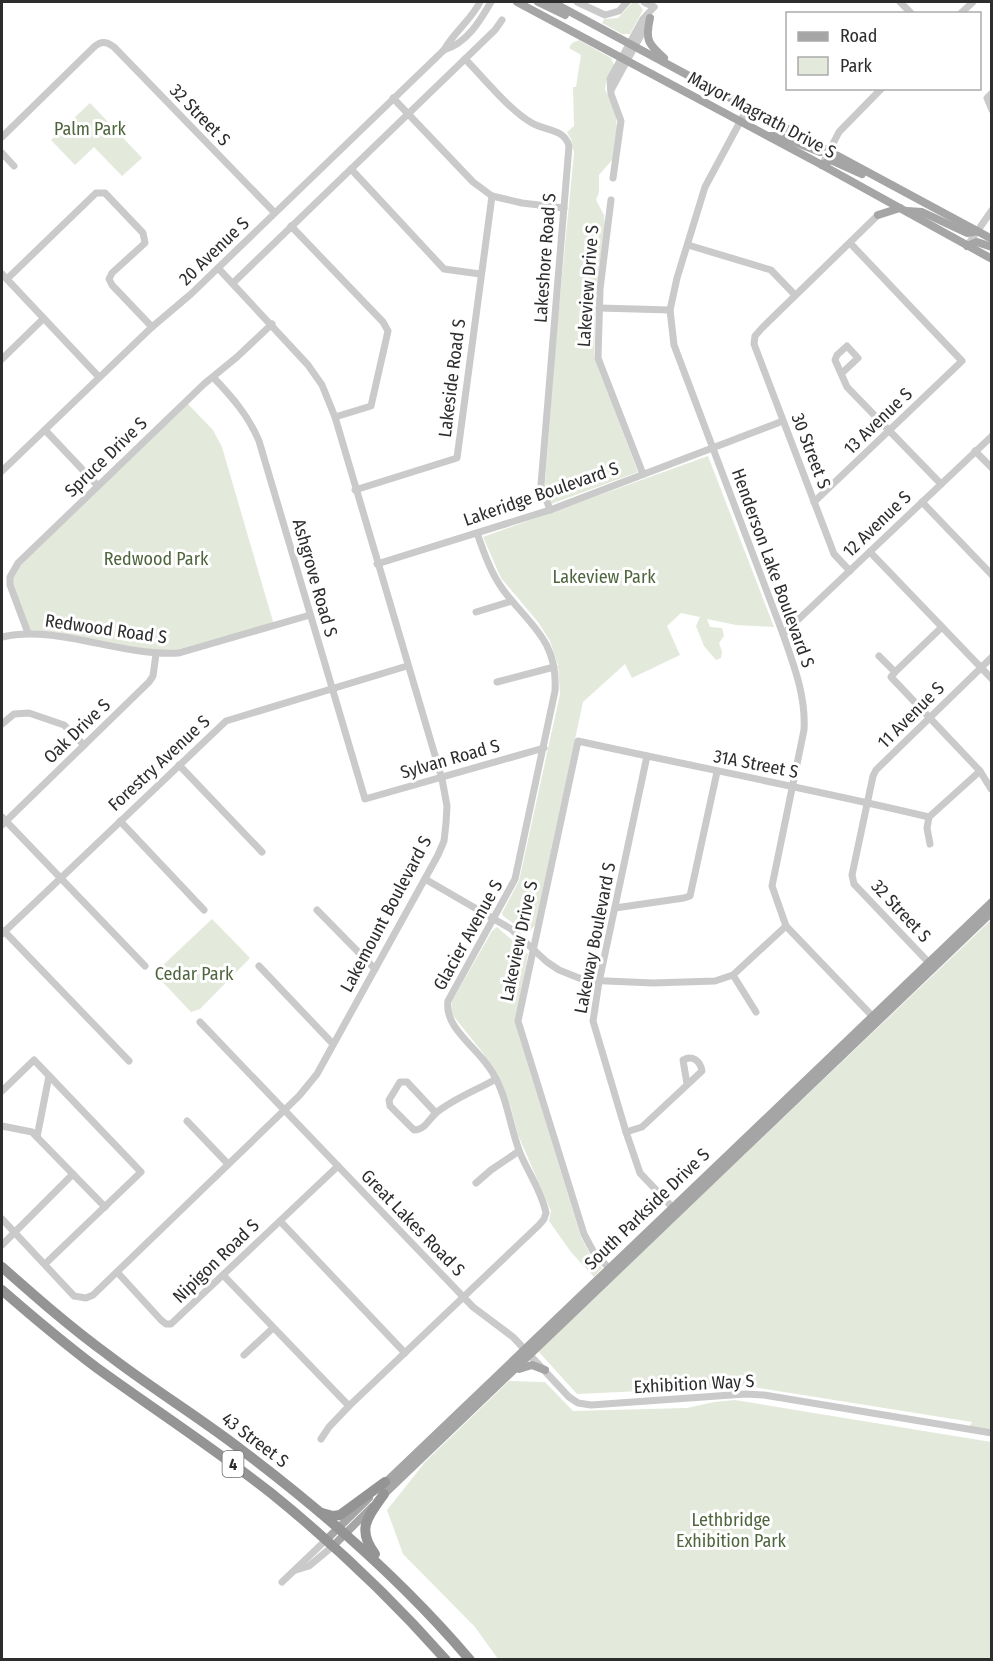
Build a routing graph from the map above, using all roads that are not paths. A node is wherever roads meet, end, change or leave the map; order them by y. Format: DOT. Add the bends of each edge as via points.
graph roads {
  1 [pos="480,2"];
  2 [pos="491,2"];
  3 [pos="517,2"];
  4 [pos="538,2"];
  5 [pos="552,2"];
  6 [pos="577,2"];
  7 [pos="627,2"];
  8 [pos="644,2"];
  9 [pos="655,4"];
  10 [pos="650,18"];
  11 [pos="502,20"];
  12 [pos="591,22"];
  13 [pos="632,45"];
  14 [pos="444,50"];
  15 [pos="465,59"];
  16 [pos="624,60"];
  17 [pos="673,67"];
  18 [pos="880,90"];
  19 [pos="992,93"];
  20 [pos="393,98"];
  21 [pos="748,107"];
  22 [pos="992,110"];
  23 [pos="408,113"];
  24 [pos="740,122"];
  25 [pos="768,136"];
  26 [pos="2,137"];
  27 [pos="829,150"];
  28 [pos="2,153"];
  29 [pos="822,165"];
  30 [pos="14,166"];
  31 [pos="351,169"];
  32 [pos="613,178"];
  33 [pos="881,179"];
  34 [pos="492,196"];
  35 [pos="878,196"];
  36 [pos="611,200"];
  37 [pos="564,208"];
  38 [pos="902,209"];
  39 [pos="992,210"];
  40 [pos="274,212"];
  41 [pos="878,215"];
  42 [pos="291,226"];
  43 [pos="977,231"];
  44 [pos="992,239"];
  45 [pos="850,243"];
  46 [pos="688,245"];
  47 [pos="967,246"];
  48 [pos="992,247"];
  49 [pos="992,258"];
  50 [pos="218,268"];
  51 [pos="480,274"];
  52 [pos="4,276"];
  53 [pos="233,283"];
  54 [pos="795,295"];
  55 [pos="599,308"];
  56 [pos="670,310"];
  57 [pos="43,319"];
  58 [pos="272,324"];
  59 [pos="152,327"];
  60 [pos="2,359"];
  61 [pos="842,374"];
  62 [pos="99,377"];
  63 [pos="213,377"];
  64 [pos="335,417"];
  65 [pos="783,421"];
  66 [pos="45,430"];
  67 [pos="889,431"];
  68 [pos="992,436"];
  69 [pos="712,448"];
  70 [pos="975,451"];
  71 [pos="992,468"];
  72 [pos="2,471"];
  73 [pos="643,474"];
  74 [pos="941,484"];
  75 [pos="98,486"];
  76 [pos="355,490"];
  77 [pos="814,502"];
  78 [pos="922,502"];
  79 [pos="550,510"];
  80 [pos="477,533"];
  81 [pos="870,552"];
  82 [pos="377,564"];
  83 [pos="850,571"];
  84 [pos="992,575"];
  85 [pos="512,601"];
  86 [pos="477,612"];
  87 [pos="310,615"];
  88 [pos="942,627"];
  89 [pos="28,633"];
  90 [pos="783,634"];
  91 [pos="2,637"];
  92 [pos="156,654"];
  93 [pos="879,656"];
  94 [pos="992,657"];
  95 [pos="407,666"];
  96 [pos="554,667"];
  97 [pos="981,668"];
  98 [pos="895,672"];
  99 [pos="992,679"];
  100 [pos="498,682"];
  101 [pos="332,689"];
  102 [pos="929,717"];
  103 [pos="2,724"];
  104 [pos="578,741"];
  105 [pos="84,745"];
  106 [pos="544,748"];
  107 [pos="647,756"];
  108 [pos="179,765"];
  109 [pos="980,771"];
  110 [pos="717,772"];
  111 [pos="441,779"];
  112 [pos="791,786"];
  113 [pos="991,789"];
  114 [pos="365,799"];
  115 [pos="867,802"];
  116 [pos="929,817"];
  117 [pos="3,821"];
  118 [pos="120,821"];
  119 [pos="930,844"];
  120 [pos="262,852"];
  121 [pos="60,877"];
  122 [pos="425,879"];
  123 [pos="992,902"];
  124 [pos="615,908"];
  125 [pos="204,910"];
  126 [pos="317,910"];
  127 [pos="992,912"];
  128 [pos="495,918"];
  129 [pos="786,926"];
  130 [pos="3,933"];
  131 [pos="533,950"];
  132 [pos="931,965"];
  133 [pos="145,966"];
  134 [pos="259,966"];
  135 [pos="375,969"];
  136 [pos="733,975"];
  137 [pos="599,982"];
  138 [pos="756,1012"];
  139 [pos="875,1019"];
  140 [pos="200,1022"];
  141 [pos="333,1044"];
  142 [pos="129,1061"];
  143 [pos="49,1076"];
  144 [pos="496,1079"];
  145 [pos="687,1084"];
  146 [pos="2,1091"];
  147 [pos="285,1110"];
  148 [pos="436,1113"];
  149 [pos="187,1121"];
  150 [pos="2,1126"];
  151 [pos="626,1132"];
  152 [pos="37,1137"];
  153 [pos="519,1151"];
  154 [pos="228,1164"];
  155 [pos="338,1166"];
  156 [pos="73,1174"];
  157 [pos="476,1183"];
  158 [pos="105,1207"];
  159 [pos="675,1210"];
  160 [pos="2,1219"];
  161 [pos="280,1221"];
  162 [pos="14,1232"];
  163 [pos="2,1245"];
  164 [pos="45,1264"];
  165 [pos="2,1268"];
  166 [pos="612,1271"];
  167 [pos="117,1272"];
  168 [pos="223,1275"];
  169 [pos="2,1290"];
  170 [pos="464,1297"];
  171 [pos="273,1328"];
  172 [pos="528,1352"];
  173 [pos="405,1353"];
  174 [pos="244,1355"];
  175 [pos="545,1370"];
  176 [pos="511,1373"];
  177 [pos="349,1406"];
  178 [pos="992,1432"];
  179 [pos="321,1439"];
  180 [pos="385,1482"];
  181 [pos="384,1494"];
  182 [pos="320,1512"];
  183 [pos="342,1530"];
  184 [pos="329,1543"];
  185 [pos="389,1574"];
  186 [pos="282,1582"];
  187 [pos="446,1659"];
  188 [pos="470,1659"];
  1 -- 14 [label="street, 20 Avenue S"];
  2 -- 14 [label="street, 20 Avenue S" via="455,47"];
  3 -- 16 [label="main road, Mayor Magrath Drive S"];
  4 -- 12 [label="main road"];
  5 -- 12 [label="main road, Mayor Magrath Drive S"];
  6 -- 7 [label="street" via="605,15 615,14"];
  8 -- 9 [label="street"];
  9 -- 10 [label="street"];
  9 -- 13 [label="street" via="643,19"];
  10 -- 13 [label="street"];
  10 -- 17 [label="main road" via="648,42"];
  11 -- 15 [label="street, 20 Avenue S"];
  12 -- 13 [label="main road, Mayor Magrath Drive S"];
  13 -- 16 [label="street"];
  13 -- 17 [label="main road, Mayor Magrath Drive S"];
  14 -- 20 [label="street, 20 Avenue S"];
  15 -- 23 [label="street, 20 Avenue S"];
  15 -- 37 [label="street, Lakeshore Road S" via="519,114 535,125 559,132 568,142"];
  16 -- 24 [label="main road, Mayor Magrath Drive S"];
  16 -- 32 [label="street" via="610,79 621,121"];
  17 -- 21 [label="main road, Mayor Magrath Drive S"];
  18 -- 27 [label="street" via="839,132"];
  19 -- 22 [label="street" via="987,98"];
  20 -- 23 [label="street"];
  20 -- 40 [label="street, 20 Avenue S"];
  21 -- 24 [label="street, Henderson Lake Boulevard S"];
  21 -- 27 [label="main road, Mayor Magrath Drive S"];
  23 -- 31 [label="street, 20 Avenue S"];
  23 -- 34 [label="street" via="473,182"];
  24 -- 25 [label="main road, Mayor Magrath Drive S"];
  24 -- 46 [label="street, Henderson Lake Boulevard S" via="705,187"];
  25 -- 27 [label="main road" via="780,136 820,152"];
  25 -- 29 [label="main road, Mayor Magrath Drive S"];
  26 -- 40 [label="street, 32 Street S" via="94,46 103,42 114,47"];
  27 -- 29 [label="street"];
  27 -- 33 [label="main road, Mayor Magrath Drive S"];
  28 -- 30 [label="street"];
  29 -- 33 [label="main road" via="831,160"];
  29 -- 35 [label="main road, Mayor Magrath Drive S"];
  31 -- 42 [label="street, 20 Avenue S"];
  31 -- 51 [label="street" via="444,269"];
  33 -- 43 [label="main road, Mayor Magrath Drive S"];
  34 -- 37 [label="street"];
  34 -- 51 [label="street, Lakeside Road S"];
  35 -- 38 [label="main road, Mayor Magrath Drive S"];
  35 -- 41 [label="main road"];
  36 -- 55 [label="street, Lakeview Drive S"];
  37 -- 79 [label="street, Lakeshore Road S" via="541,485"];
  38 -- 41 [label="main road"];
  38 -- 43 [label="main road" via="922,212 967,233"];
  38 -- 47 [label="main road, Mayor Magrath Drive S"];
  39 -- 43 [label="street"];
  40 -- 50 [label="street, 20 Avenue S"];
  41 -- 45 [label="street"];
  42 -- 53 [label="street, 20 Avenue S"];
  42 -- 64 [label="street" via="388,331 371,406"];
  43 -- 44 [label="main road, Mayor Magrath Drive S"];
  43 -- 47 [label="street"];
  45 -- 54 [label="street"];
  45 -- 67 [label="street, 13 Avenue S" via="962,361"];
  46 -- 54 [label="street" via="771,270"];
  46 -- 56 [label="street, Henderson Lake Boulevard S"];
  47 -- 48 [label="main road" via="976,242"];
  47 -- 49 [label="main road, Mayor Magrath Drive S"];
  50 -- 53 [label="street, Lakemount Boulevard S"];
  50 -- 59 [label="street, 20 Avenue S"];
  51 -- 76 [label="street, Lakeside Road S" via="457,458"];
  52 -- 57 [label="street"];
  52 -- 59 [label="street" via="100,191 145,237 145,243 109,279"];
  53 -- 58 [label="street, Lakemount Boulevard S"];
  54 -- 65 [label="street, 30 Street S" via="755,336 754,344"];
  55 -- 56 [label="street"];
  55 -- 73 [label="street, Lakeview Drive S" via="598,358"];
  56 -- 69 [label="street, Henderson Lake Boulevard S" via="674,345"];
  57 -- 60 [label="street"];
  57 -- 62 [label="street"];
  58 -- 63 [label="street, Spruce Drive S"];
  58 -- 64 [label="street, Lakemount Boulevard S" via="322,385"];
  59 -- 62 [label="street, 20 Avenue S"];
  61 -- 67 [label="street" via="847,387"];
  62 -- 66 [label="street, 20 Avenue S"];
  63 -- 75 [label="street, Spruce Drive S"];
  63 -- 87 [label="street, Ashgrove Road S" via="245,414 259,441"];
  64 -- 76 [label="street, Lakemount Boulevard S"];
  65 -- 69 [label="street, Lakeridge Boulevard S"];
  65 -- 77 [label="street, 30 Street S"];
  66 -- 72 [label="street, 20 Avenue S"];
  66 -- 75 [label="street"];
  67 -- 74 [label="street"];
  67 -- 77 [label="street, 13 Avenue S"];
  68 -- 70 [label="street, 12 Avenue S"];
  69 -- 73 [label="street, Lakeridge Boulevard S"];
  69 -- 90 [label="street, Henderson Lake Boulevard S"];
  70 -- 71 [label="street"];
  70 -- 74 [label="street, 12 Avenue S"];
  73 -- 79 [label="street, Lakeridge Boulevard S"];
  74 -- 78 [label="street, 12 Avenue S"];
  75 -- 89 [label="street, Spruce Drive S" via="13,570 10,585"];
  76 -- 82 [label="street, Lakemount Boulevard S"];
  77 -- 83 [label="street, 30 Street S" via="834,554"];
  78 -- 81 [label="street, 12 Avenue S"];
  78 -- 84 [label="street"];
  79 -- 80 [label="street, Lakeridge Boulevard S"];
  80 -- 82 [label="street, Lakeridge Boulevard S"];
  80 -- 85 [label="street, Glacier Avenue S" via="496,578"];
  81 -- 83 [label="street, 12 Avenue S"];
  81 -- 88 [label="street"];
  82 -- 95 [label="street, Lakemount Boulevard S"];
  83 -- 90 [label="street, 12 Avenue S"];
  85 -- 86 [label="street"];
  85 -- 96 [label="street, Glacier Avenue S" via="543,637"];
  87 -- 92 [label="street, Redwood Road S" via="178,653"];
  87 -- 101 [label="street, Ashgrove Road S"];
  88 -- 97 [label="street"];
  88 -- 98 [label="street"];
  89 -- 91 [label="street, Redwood Road S"];
  89 -- 92 [label="street, Redwood Road S"];
  90 -- 112 [label="street, Henderson Lake Boulevard S" via="805,709"];
  92 -- 105 [label="street, Oak Drive S" via="149,682"];
  93 -- 98 [label="street"];
  94 -- 97 [label="street, 11 Avenue S"];
  95 -- 101 [label="street, Forestry Avenue S"];
  95 -- 111 [label="street, Lakemount Boulevard S"];
  96 -- 100 [label="street"];
  96 -- 106 [label="street, Glacier Avenue S" via="555,691"];
  97 -- 99 [label="street"];
  97 -- 102 [label="street, 11 Avenue S"];
  98 -- 102 [label="street" via="891,677"];
  101 -- 108 [label="street, Forestry Avenue S" via="226,721"];
  101 -- 114 [label="street, Ashgrove Road S"];
  102 -- 109 [label="street"];
  102 -- 115 [label="street, 11 Avenue S" via="876,770"];
  103 -- 105 [label="street" via="14,714 28,713 64,725"];
  104 -- 107 [label="street, 31A Street S"];
  104 -- 131 [label="street, Lakeview Drive S"];
  105 -- 117 [label="street, Oak Drive S"];
  106 -- 111 [label="street, Sylvan Road S"];
  106 -- 128 [label="street, Glacier Avenue S" via="515,879"];
  107 -- 110 [label="street, 31A Street S"];
  107 -- 124 [label="street, Lakeway Boulevard S"];
  108 -- 118 [label="street, Forestry Avenue S"];
  108 -- 120 [label="street"];
  109 -- 113 [label="street"];
  109 -- 116 [label="street"];
  110 -- 112 [label="street, 31A Street S"];
  110 -- 124 [label="street" via="690,896"];
  111 -- 114 [label="street, Sylvan Road S"];
  111 -- 122 [label="street, Lakemount Boulevard S" via="447,806 444,841"];
  112 -- 115 [label="street, 31A Street S"];
  112 -- 129 [label="street, Henderson Lake Boulevard S" via="772,886"];
  115 -- 116 [label="street, 31A Street S"];
  115 -- 132 [label="street, 32 Street S" via="852,875 854,884"];
  116 -- 119 [label="street"];
  117 -- 121 [label="street"];
  118 -- 121 [label="street, Forestry Avenue S"];
  118 -- 125 [label="street"];
  121 -- 130 [label="street, Forestry Avenue S"];
  121 -- 133 [label="street"];
  122 -- 128 [label="street"];
  122 -- 135 [label="street, Lakemount Boulevard S"];
  123 -- 132 [label="main road, South Parkside Drive S"];
  124 -- 137 [label="street, Lakeway Boulevard S"];
  126 -- 135 [label="street"];
  127 -- 132 [label="main road, South Parkside Drive S"];
  128 -- 131 [label="street"];
  128 -- 144 [label="street, Glacier Avenue S" via="448,1001 447,1010 453,1024"];
  129 -- 136 [label="street"];
  129 -- 139 [label="street, Henderson Lake Boulevard S"];
  130 -- 142 [label="street"];
  131 -- 137 [label="street" via="559,970"];
  131 -- 166 [label="street, Lakeview Drive S" via="519,1012 520,1032 584,1234 594,1253"];
  132 -- 139 [label="main road, South Parkside Drive S"];
  134 -- 141 [label="street"];
  135 -- 141 [label="street, Lakemount Boulevard S"];
  136 -- 137 [label="street" via="704,983"];
  136 -- 138 [label="street"];
  137 -- 151 [label="street, Lakeway Boulevard S" via="594,1021"];
  139 -- 159 [label="main road, South Parkside Drive S"];
  140 -- 147 [label="street, Great Lakes Road S"];
  141 -- 147 [label="street, Lakemount Boulevard S" via="309,1085"];
  143 -- 146 [label="street" via="34,1060"];
  143 -- 152 [label="street"];
  143 -- 158 [label="street" via="141,1172"];
  144 -- 148 [label="street"];
  144 -- 153 [label="street, Glacier Avenue S"];
  145 -- 151 [label="street" via="642,1127"];
  147 -- 154 [label="street, Lakemount Boulevard S"];
  147 -- 155 [label="street, Great Lakes Road S"];
  148 -- 148 [label="street" via="423,1129 414,1130 390,1106 396,1085 407,1082"];
  149 -- 154 [label="street"];
  150 -- 152 [label="street" via="32,1132"];
  151 -- 159 [label="street, Lakeway Boulevard S" via="640,1173"];
  152 -- 156 [label="street"];
  153 -- 157 [label="street"];
  153 -- 170 [label="street, Glacier Avenue S" via="545,1207 544,1219"];
  154 -- 167 [label="street, Lakemount Boulevard S"];
  155 -- 161 [label="street, Nipigon Road S"];
  155 -- 170 [label="street, Great Lakes Road S"];
  156 -- 158 [label="street"];
  156 -- 162 [label="street"];
  158 -- 164 [label="street"];
  159 -- 166 [label="main road, South Parkside Drive S"];
  160 -- 162 [label="street, Lakemount Boulevard S"];
  161 -- 168 [label="street, Nipigon Road S"];
  161 -- 173 [label="street"];
  162 -- 163 [label="street"];
  162 -- 164 [label="street, Lakemount Boulevard S"];
  164 -- 167 [label="street, Lakemount Boulevard S" via="80,1298 93,1295"];
  165 -- 182 [label="highway, 43 Street S / 4" via="108,1355 236,1445"];
  166 -- 172 [label="main road, South Parkside Drive S"];
  167 -- 168 [label="street, Nipigon Road S" via="166,1324 171,1324"];
  168 -- 171 [label="street"];
  169 -- 184 [label="highway, 43 Street S / 4" via="87,1360 270,1493"];
  170 -- 172 [label="street, Great Lakes Road S"];
  170 -- 173 [label="street, Glacier Avenue S"];
  171 -- 174 [label="street"];
  171 -- 177 [label="street"];
  172 -- 175 [label="street, Exhibition Way S"];
  172 -- 176 [label="main road, South Parkside Drive S"];
  172 -- 180 [label="main road, South Parkside Drive S"];
  173 -- 177 [label="street, Glacier Avenue S"];
  175 -- 176 [label="main road" via="528,1365"];
  175 -- 178 [label="street, Exhibition Way S" via="569,1396 585,1404 764,1395"];
  176 -- 181 [label="main road, South Parkside Drive S"];
  177 -- 179 [label="street, Glacier Avenue S"];
  180 -- 182 [label="highway" via="340,1515"];
  180 -- 183 [label="main road, South Parkside Drive S"];
  181 -- 183 [label="main road, South Parkside Drive S"];
  181 -- 185 [label="highway" via="366,1520 365,1533 367,1543"];
  182 -- 183 [label="highway, 43 Street S / 4"];
  183 -- 184 [label="main road, South Parkside Drive S"];
  183 -- 185 [label="highway, 43 Street S / 4"];
  184 -- 186 [label="street" via="303,1560"];
  184 -- 187 [label="highway, 43 Street S / 4" via="369,1578"];
  185 -- 188 [label="highway, 43 Street S / 4"];
}
